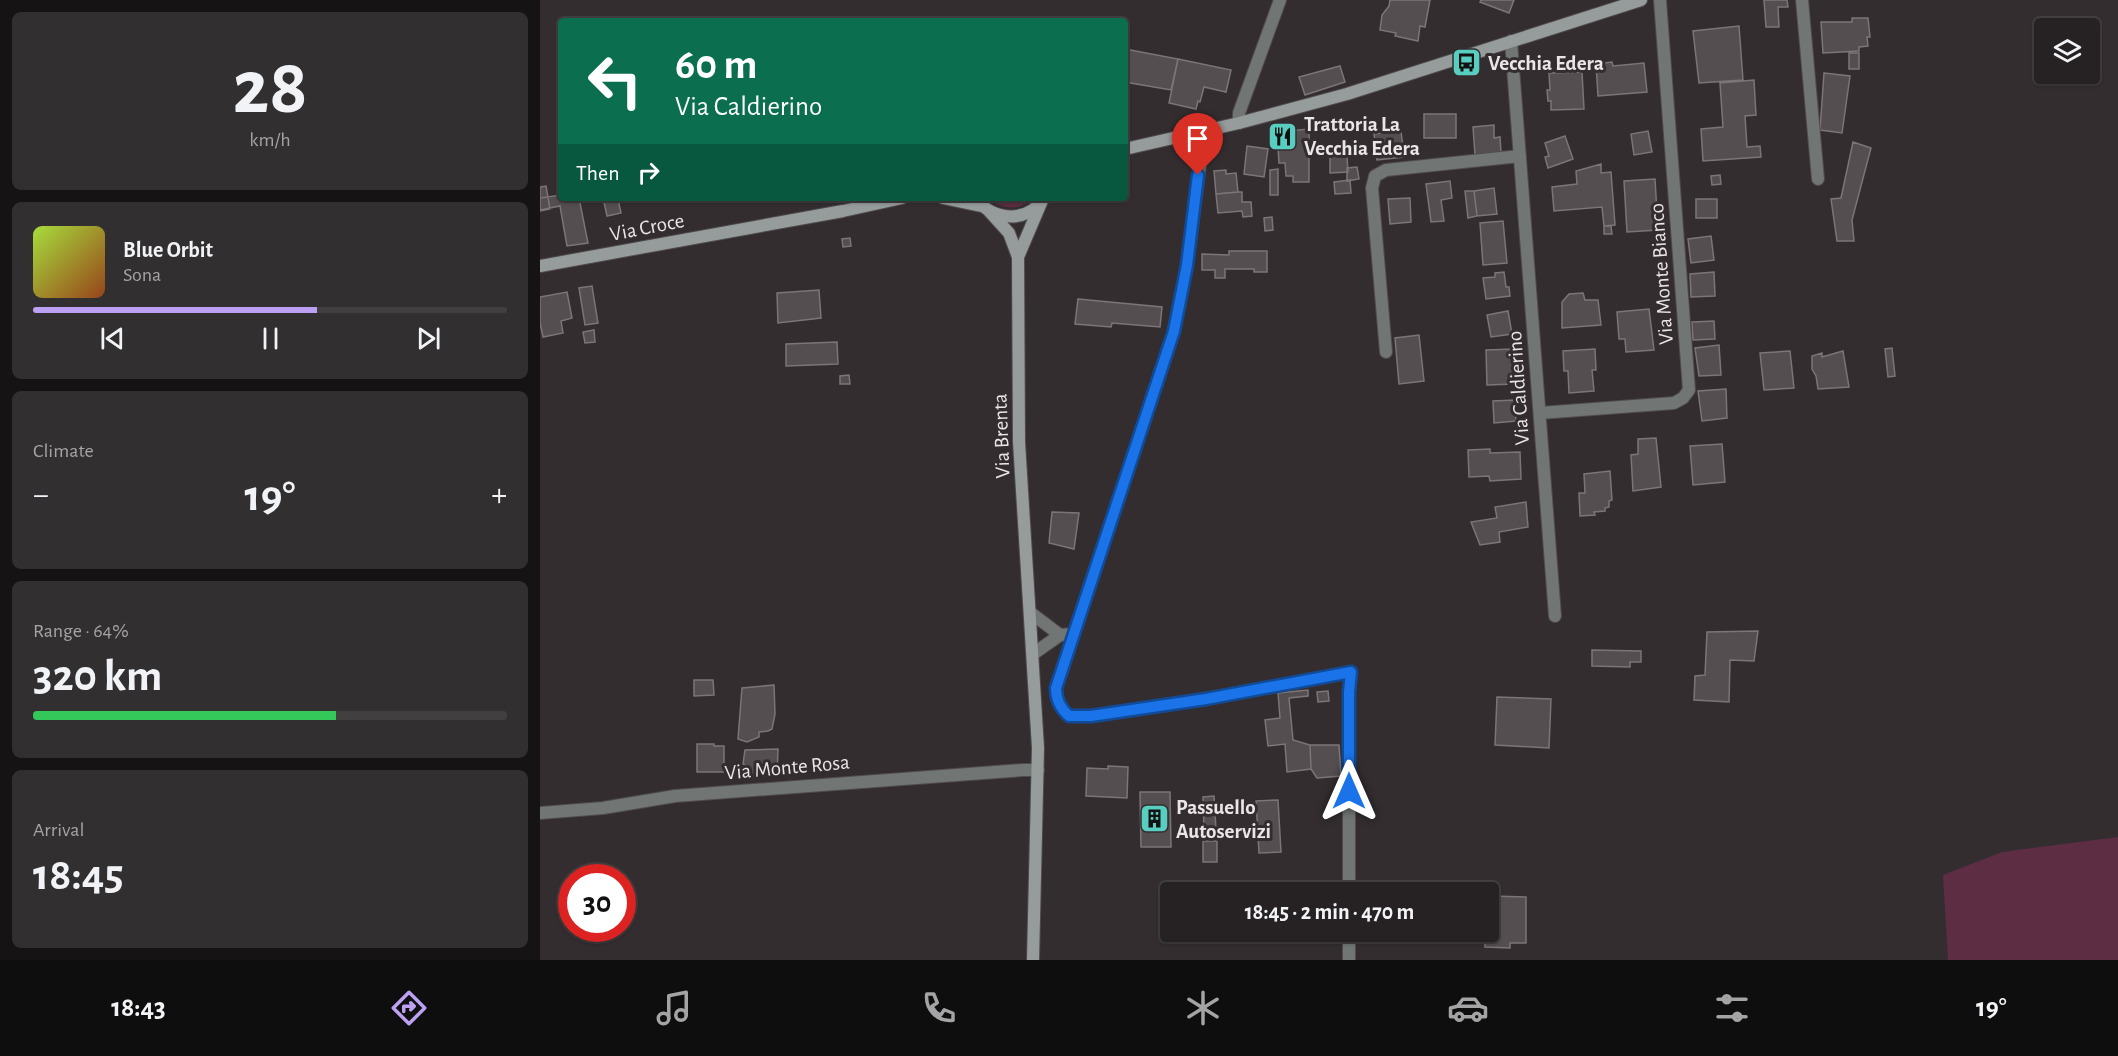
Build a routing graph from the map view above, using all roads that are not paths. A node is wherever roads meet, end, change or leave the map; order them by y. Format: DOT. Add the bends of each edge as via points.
graph roads {
  1 [pos="1280,0"];
  2 [pos="1641,0"];
  3 [pos="1660,0"];
  4 [pos="1802,0"];
  5 [pos="1511,40"];
  6 [pos="1239,123"];
  7 [pos="1128,148"];
  8 [pos="1520,156"];
  9 [pos="1201,157"];
  10 [pos="1818,179"];
  11 [pos="888,201"];
  12 [pos="960,201"];
  13 [pos="1042,201"];
  14 [pos="1043,201"];
  15 [pos="982,205"];
  16 [pos="1018,257"];
  17 [pos="540,266"];
  18 [pos="1386,352"];
  19 [pos="1540,413"];
  20 [pos="1031,613"];
  21 [pos="1555,616"];
  22 [pos="1066,635"];
  23 [pos="1033,654"];
  24 [pos="1038,770"];
  25 [pos="540,813"];
  26 [pos="1349,882"];
  27 [pos="1349,942"];
  28 [pos="1033,960"];
  29 [pos="1349,960"];
  1 -- 6 [label="street" via="1239,113"];
  2 -- 5 [label="main road"];
  3 -- 19 [label="street, Via Monte Bianco" via="1689,390 1674,403"];
  4 -- 10 [label="street"];
  5 -- 6 [label="main road" via="1347,94"];
  5 -- 8 [label="street, Via Caldierino"];
  6 -- 7 [label="main road"];
  8 -- 18 [label="street" via="1386,170 1375,176 1372,188"];
  8 -- 19 [label="street, Via Caldierino"];
  9 -- 22 [label="street" via="1174,331"];
  11 -- 17 [label="main road, Via Croce"];
  12 -- 15 [label="main road"];
  13 -- 15 [label="main road" via="1034,210 1011,217 1000,216"];
  14 -- 16 [label="main road, Via Brenta"];
  15 -- 16 [label="main road, Via Brenta" via="1009,233"];
  16 -- 20 [label="main road, Via Brenta" via="1019,442"];
  19 -- 21 [label="street, Via Caldierino"];
  20 -- 22 [label="street"];
  20 -- 23 [label="main road, Via Brenta"];
  22 -- 23 [label="street"];
  22 -- 26 [label="street" via="1056,688 1059,704 1069,716 1195,701 1351,672"];
  23 -- 24 [label="main road, Via Brenta"];
  24 -- 25 [label="street, Via Monte Rosa" via="675,796"];
  24 -- 28 [label="main road, Via Brenta"];
  27 -- 29 [label="street"];
}
